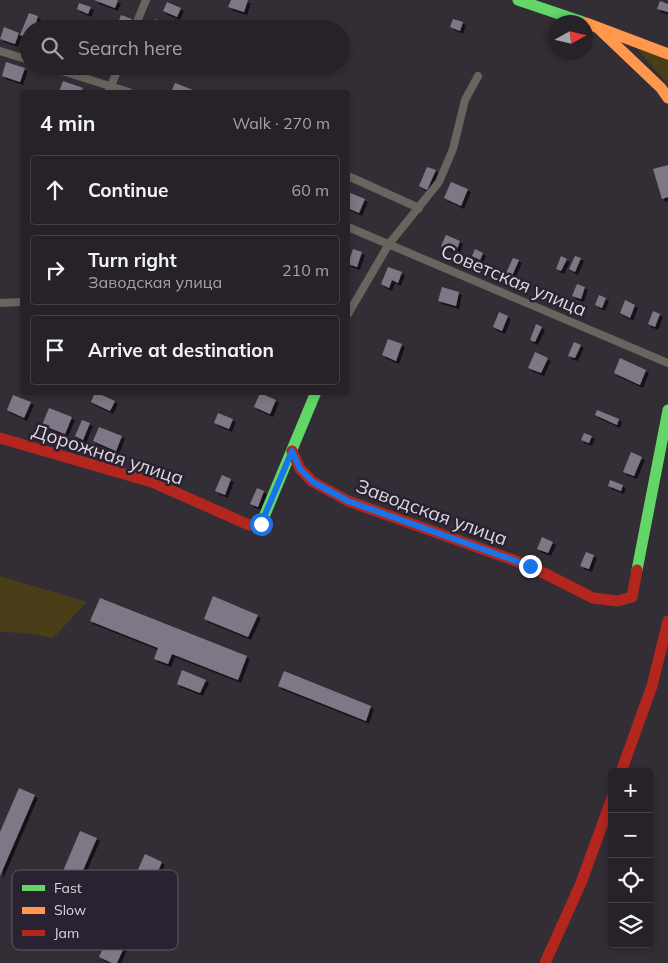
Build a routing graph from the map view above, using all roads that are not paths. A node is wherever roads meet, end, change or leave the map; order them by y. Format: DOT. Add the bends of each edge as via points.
graph roads {
  1 [pos="146,0"];
  2 [pos="518,0"];
  3 [pos="561,15"];
  4 [pos="138,20"];
  5 [pos="593,26"];
  6 [pos="598,28"];
  7 [pos="0,51"];
  8 [pos="668,54"];
  9 [pos="20,57"];
  10 [pos="70,75"];
  11 [pos="115,75"];
  12 [pos="478,76"];
  13 [pos="109,90"];
  14 [pos="668,98"];
  15 [pos="350,177"];
  16 [pos="419,208"];
  17 [pos="350,228"];
  18 [pos="389,244"];
  19 [pos="20,302"];
  20 [pos="0,303"];
  21 [pos="350,311"];
  22 [pos="668,363"];
  23 [pos="313,395"];
  24 [pos="668,410"];
  25 [pos="0,438"];
  26 [pos="292,451"];
  27 [pos="668,621"];
  28 [pos="622,768"];
  29 [pos="608,809"];
  30 [pos="545,963"];
  1 -- 4 [label="street"];
  2 -- 3 [label="main road"];
  5 -- 6 [label="main road"];
  6 -- 8 [label="main road"];
  6 -- 14 [label="main road"];
  7 -- 9 [label="street"];
  10 -- 13 [label="street"];
  11 -- 13 [label="street"];
  12 -- 16 [label="street" via="465,100 453,149 439,182"];
  15 -- 16 [label="street"];
  16 -- 18 [label="street"];
  17 -- 18 [label="street, Советская улица"];
  18 -- 21 [label="street"];
  18 -- 22 [label="street, Советская улица"];
  19 -- 20 [label="street"];
  23 -- 26 [label="main road"];
  24 -- 26 [label="main road, Заводская улица" via="632,597 617,601 593,598 530,566 348,501 313,482 300,469"];
  25 -- 26 [label="main road, Дорожная улица" via="152,482 249,525 261,524"];
  27 -- 28 [label="main road" via="652,686"];
  29 -- 30 [label="main road" via="581,883"];
}
